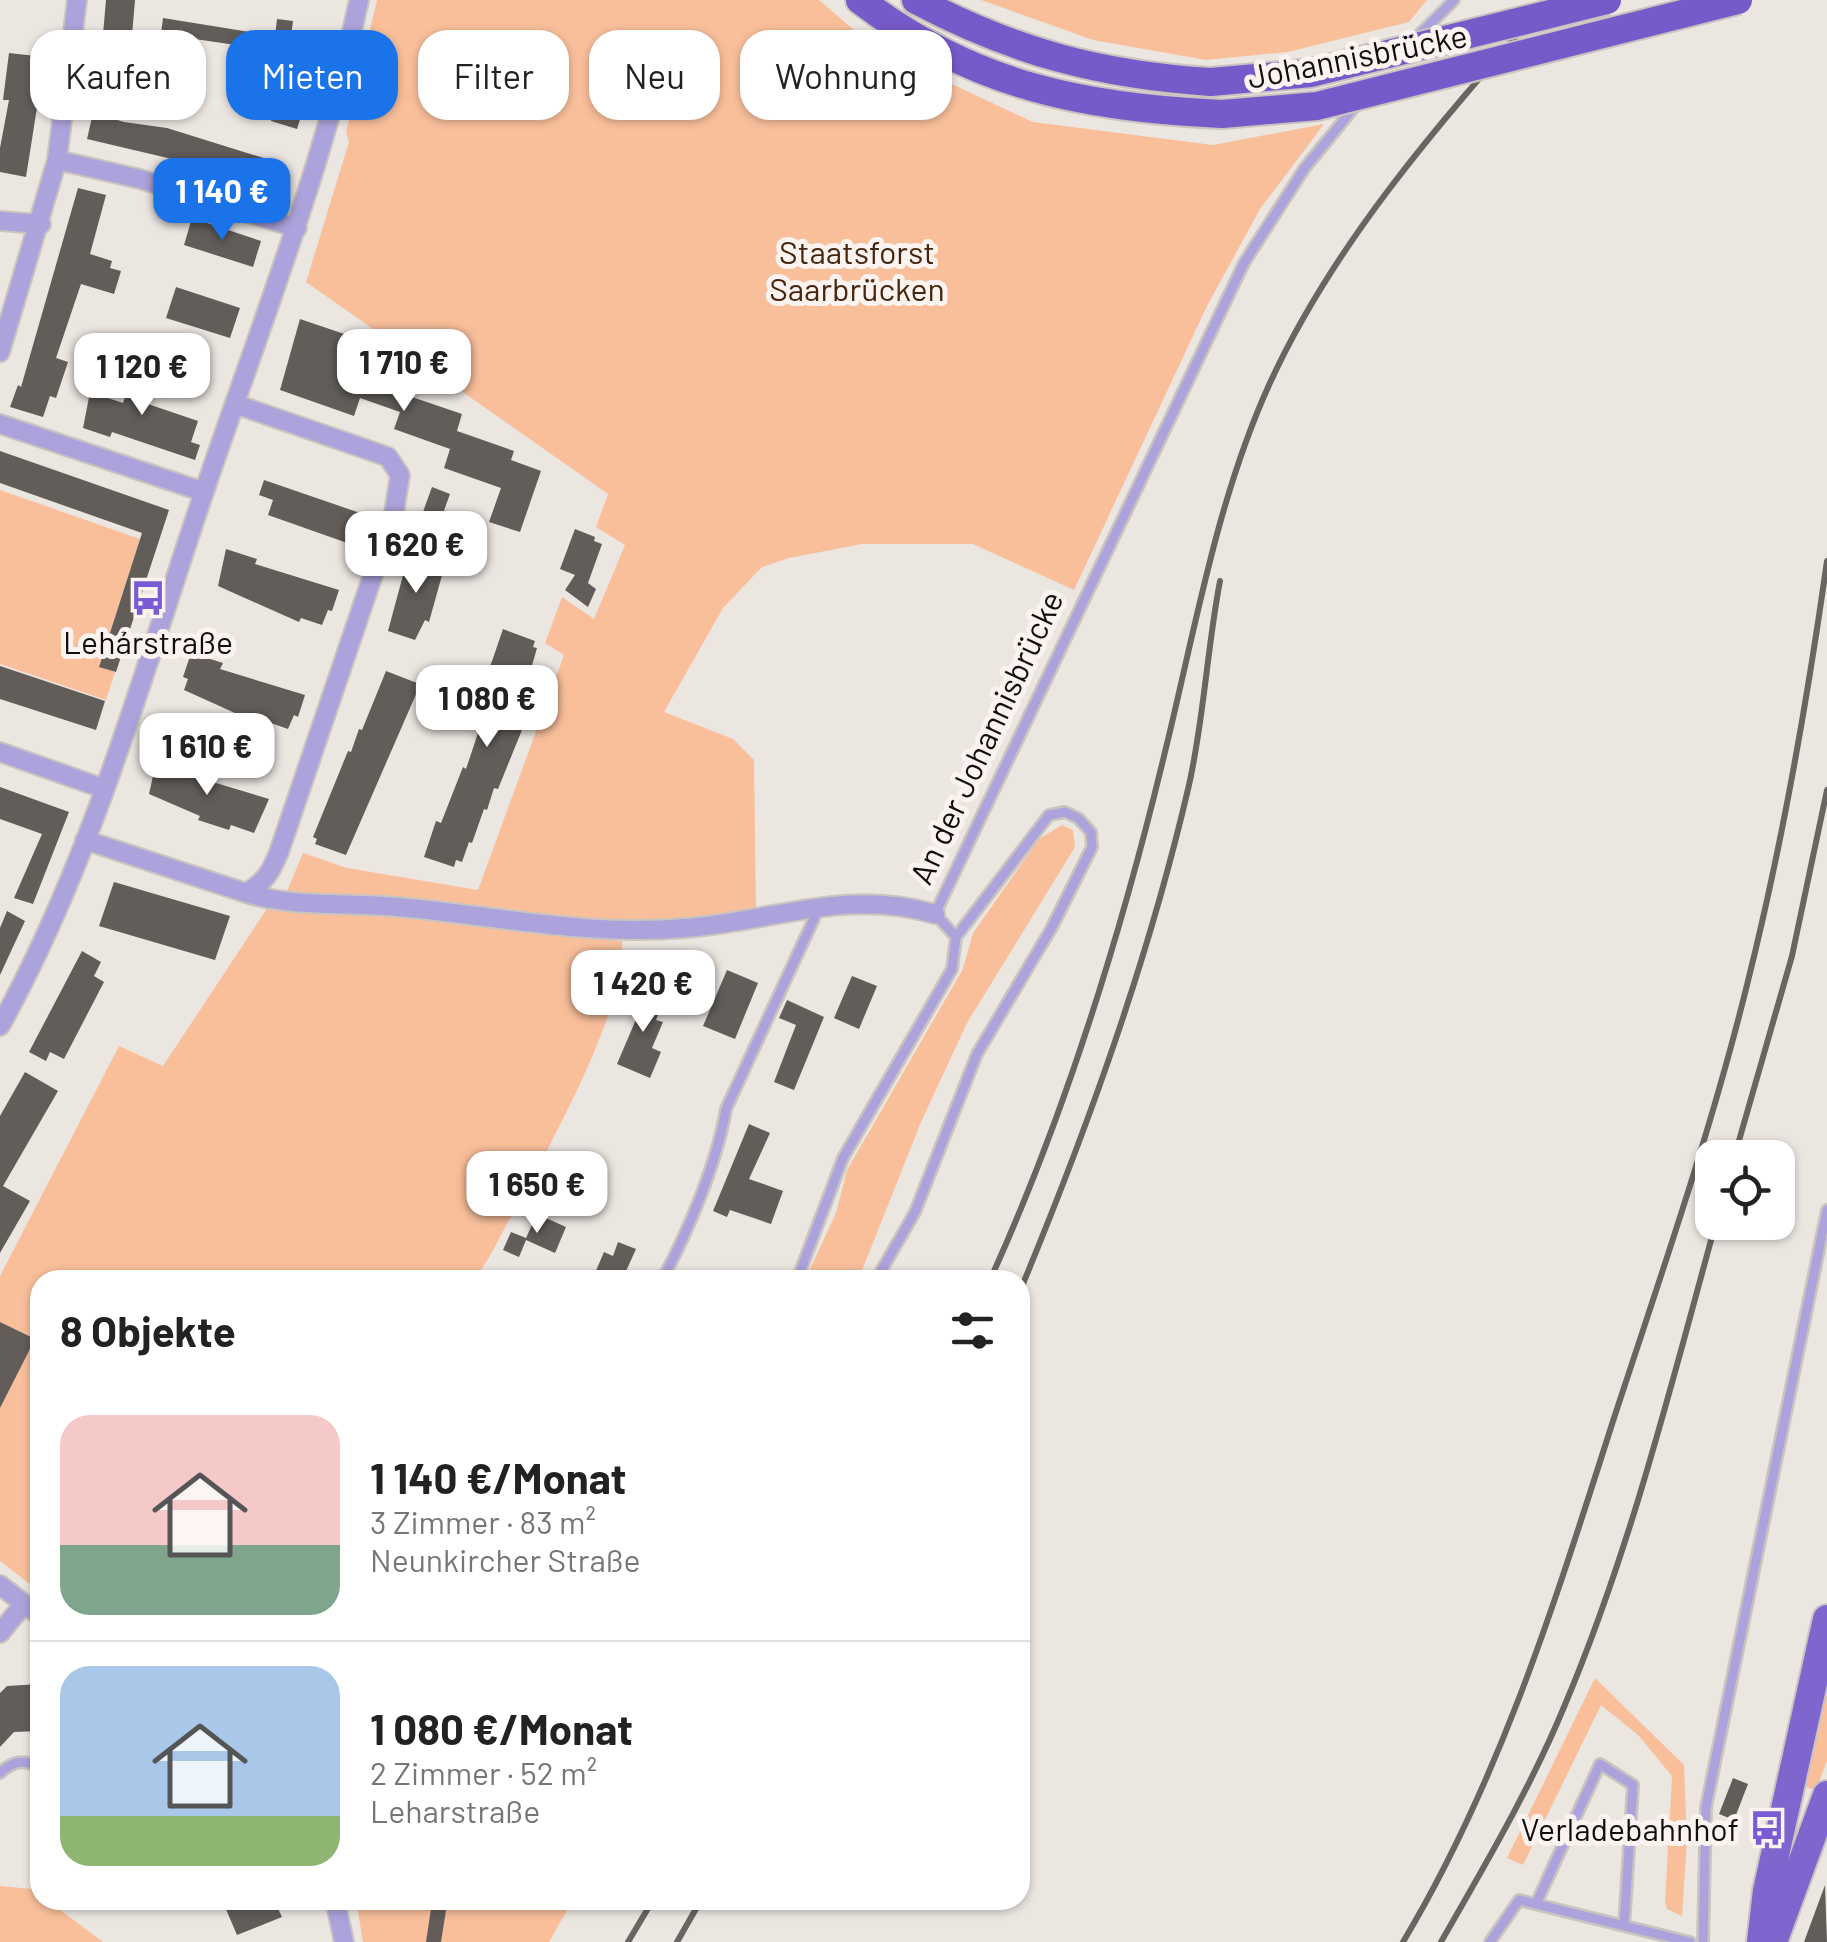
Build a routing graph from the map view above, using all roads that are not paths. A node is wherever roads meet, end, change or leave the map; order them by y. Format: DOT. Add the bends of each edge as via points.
graph roads {
  1 [pos="77,0"];
  2 [pos="360,0"];
  3 [pos="860,0"];
  4 [pos="916,0"];
  5 [pos="1454,0"];
  6 [pos="1606,0"];
  7 [pos="1738,0"];
  8 [pos="1394,62"];
  9 [pos="1382,74"];
  10 [pos="57,160"];
  11 [pos="0,221"];
  12 [pos="41,224"];
  13 [pos="297,228"];
  14 [pos="0,352"];
  15 [pos="235,404"];
  16 [pos="0,424"];
  17 [pos="204,492"];
  18 [pos="0,752"];
  19 [pos="102,788"];
  20 [pos="84,840"];
  21 [pos="246,893"];
  22 [pos="819,908"];
  23 [pos="935,914"];
  24 [pos="956,938"];
  25 [pos="0,1026"];
  26 [pos="1826,1214"];
  27 [pos="667,1270"];
  28 [pos="800,1270"];
  29 [pos="882,1270"];
  30 [pos="0,1585"];
  31 [pos="24,1604"];
  32 [pos="30,1608"];
  33 [pos="1827,1620"];
  34 [pos="0,1633"];
  35 [pos="30,1763"];
  36 [pos="0,1773"];
  37 [pos="1827,1795"];
  38 [pos="1536,1904"];
  39 [pos="337,1910"];
  40 [pos="1624,1926"];
  41 [pos="1686,1941"];
  42 [pos="344,1942"];
  43 [pos="1490,1942"];
  44 [pos="1703,1942"];
  45 [pos="1761,1942"];
  46 [pos="1773,1942"];
  1 -- 10 [label="street"];
  2 -- 13 [label="street"];
  3 -- 7 [label="highway, Johannisbrücke, bridge" via="951,56 1020,85 1084,102 1222,114 1317,106"];
  4 -- 6 [label="highway, Johannisbrücke, bridge" via="981,32 1086,68 1211,82 1312,73"];
  5 -- 8 [label="lane"];
  9 -- 23 [label="lane, An der Johannisbrücke" via="1304,169 1244,263"];
  10 -- 12 [label="street"];
  10 -- 13 [label="street"];
  11 -- 12 [label="street"];
  12 -- 14 [label="street"];
  13 -- 15 [label="street"];
  15 -- 17 [label="street"];
  15 -- 21 [label="street" via="377,453 400,475 394,512 279,852 271,873"];
  16 -- 17 [label="street"];
  17 -- 19 [label="street"];
  18 -- 19 [label="street"];
  19 -- 20 [label="street"];
  20 -- 21 [label="street, An der Johannisbrücke"];
  20 -- 25 [label="street" via="39,954"];
  21 -- 22 [label="street, An der Johannisbrücke" via="278,903 339,901 536,926 640,931"];
  22 -- 23 [label="street, An der Johannisbrücke" via="868,902"];
  22 -- 27 [label="lane" via="726,1109 687,1233"];
  23 -- 24 [label="lane"];
  24 -- 28 [label="lane" via="952,969 828,1190"];
  24 -- 29 [label="lane" via="1048,815 1065,812 1091,832 1078,879 978,1054 915,1212"];
  26 -- 44 [label="lane" via="1706,1807"];
  30 -- 31 [label="street"];
  31 -- 32 [label="street"];
  31 -- 34 [label="street"];
  33 -- 45 [label="main road"];
  35 -- 36 [label="lane" via="10,1764"];
  37 -- 46 [label="main road"];
  38 -- 40 [label="lane"];
  38 -- 40 [label="lane" via="1600,1764 1633,1785"];
  38 -- 43 [label="lane" via="1519,1900"];
  39 -- 42 [label="street"];
  40 -- 41 [label="lane"];
}
